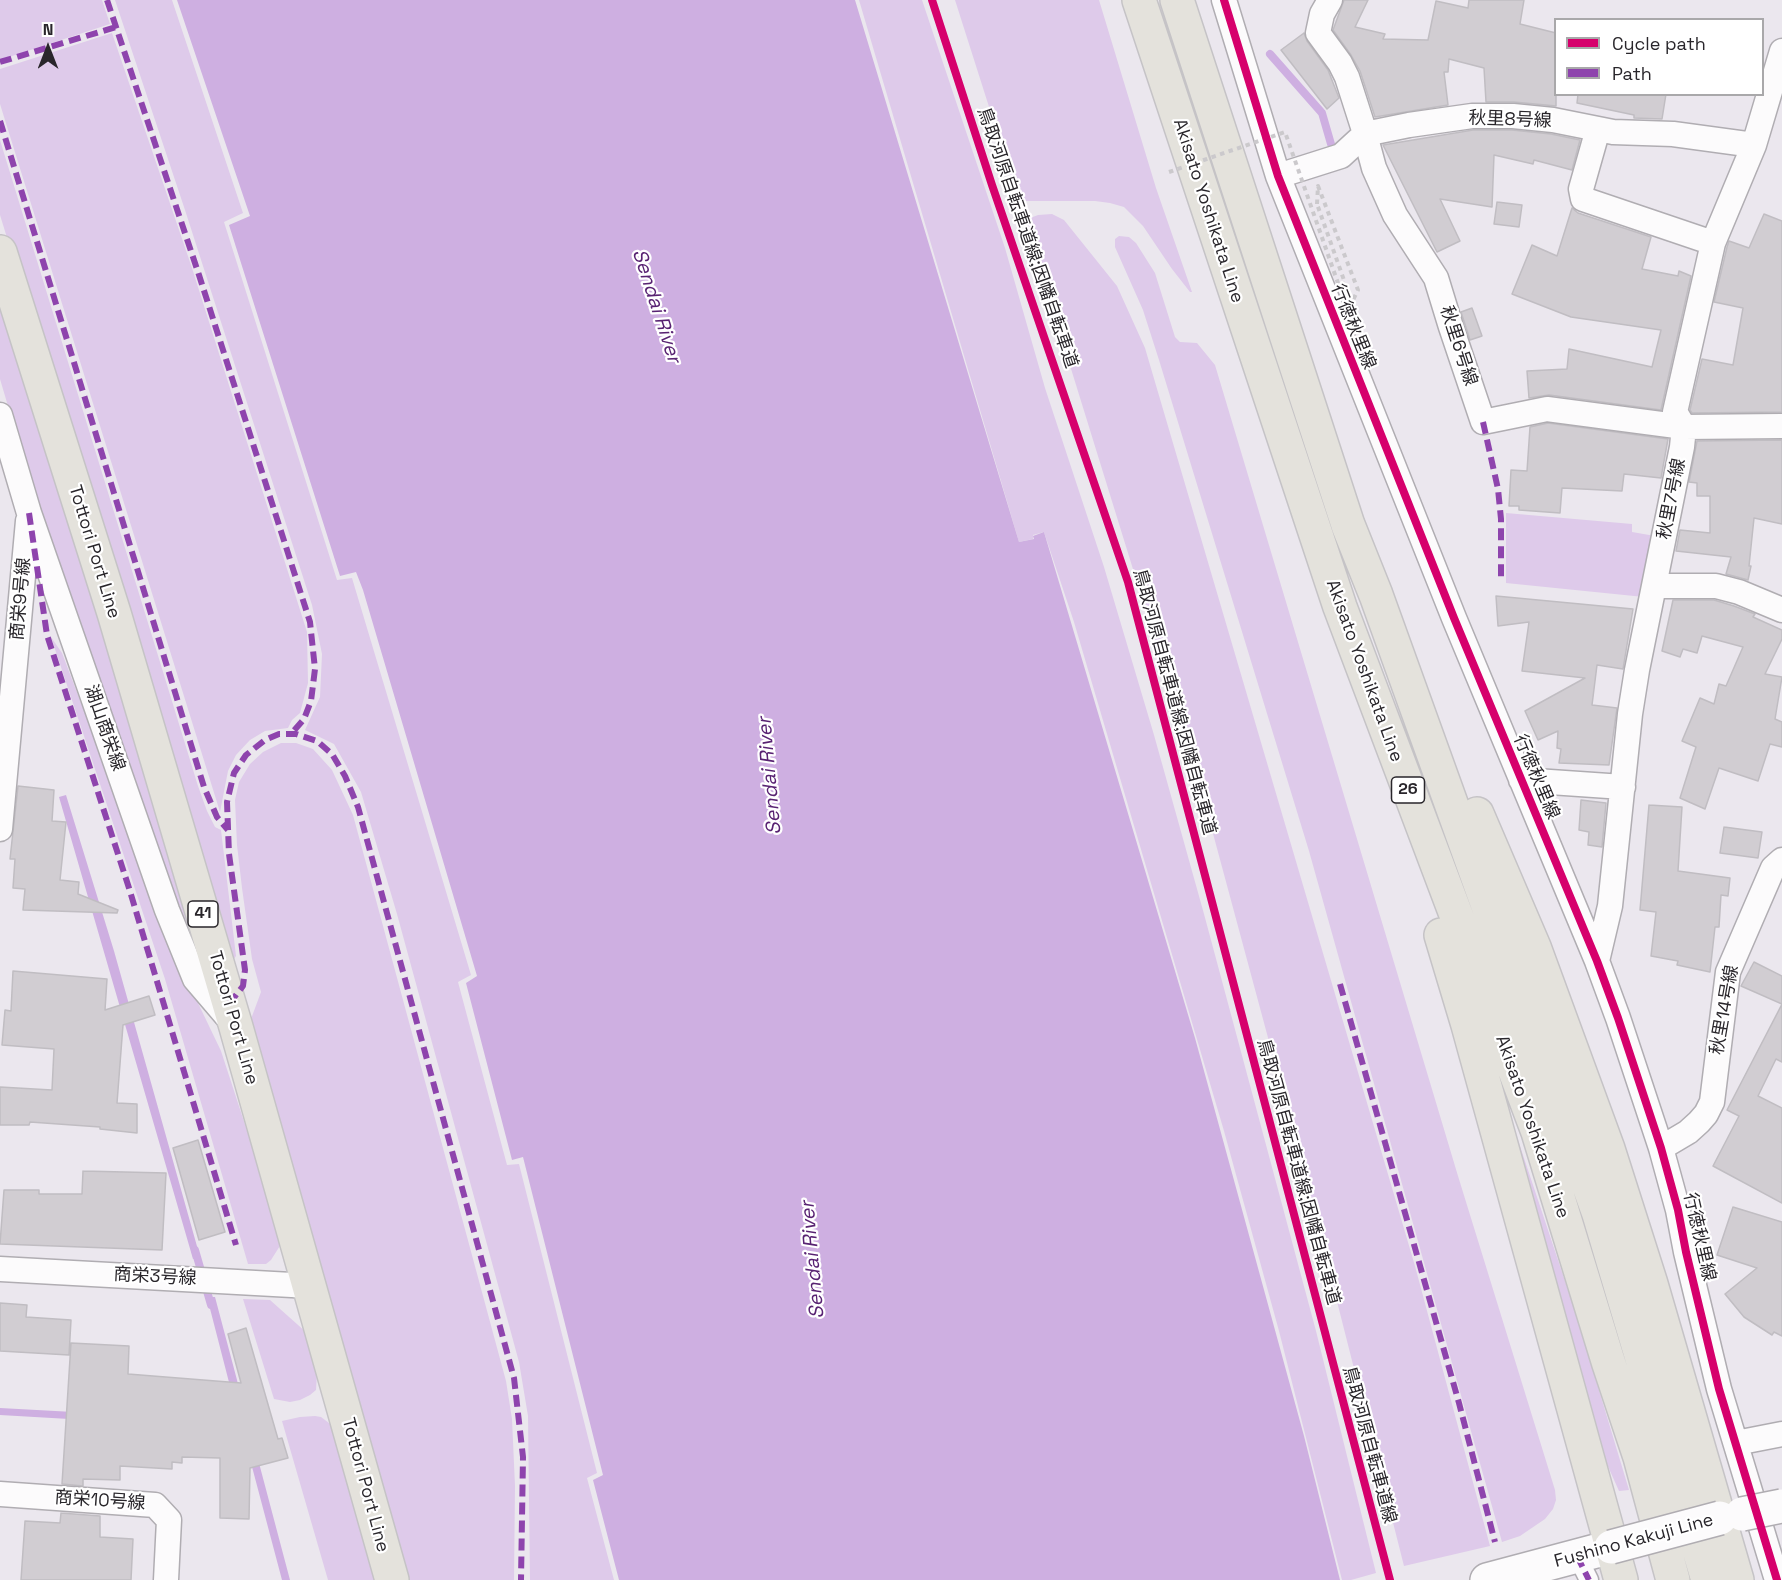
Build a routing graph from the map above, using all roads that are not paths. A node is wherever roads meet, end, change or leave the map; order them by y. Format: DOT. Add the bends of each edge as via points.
graph roads {
  1 [pos="1139,0"];
  2 [pos="1178,0"];
  3 [pos="1224,0"];
  4 [pos="1330,0"];
  5 [pos="1782,51"];
  6 [pos="1598,129"];
  7 [pos="1365,134"];
  8 [pos="1754,145"];
  9 [pos="1278,176"];
  10 [pos="1713,243"];
  11 [pos="0,252"];
  12 [pos="0,415"];
  13 [pos="1782,426"];
  14 [pos="1684,427"];
  15 [pos="29,513"];
  16 [pos="1655,586"];
  17 [pos="1376,595"];
  18 [pos="1340,607"];
  19 [pos="1782,610"];
  20 [pos="1521,780"];
  21 [pos="1623,787"];
  22 [pos="0,829"];
  23 [pos="1782,860"];
  24 [pos="1597,961"];
  25 [pos="236,1027"];
  26 [pos="1661,1148"];
  27 [pos="0,1269"];
  28 [pos="310,1286"];
  29 [pos="1782,1434"];
  30 [pos="1736,1443"];
  31 [pos="0,1494"];
  32 [pos="1782,1506"];
  33 [pos="1731,1516"];
  34 [pos="1611,1547"];
  35 [pos="1583,1568"];
  36 [pos="166,1580"];
  37 [pos="392,1580"];
  38 [pos="1487,1580"];
  39 [pos="1621,1580"];
  40 [pos="1673,1580"];
  41 [pos="1708,1580"];
  42 [pos="1737,1580"];
  43 [pos="1777,1580"];
  1 -- 18 [label="main road, Akisato Yoshikata Line / 26"];
  2 -- 17 [label="main road, Akisato Yoshikata Line / 26" via="1348,525"];
  3 -- 9 [label="street, 行徳秋里線"];
  4 -- 7 [label="street, 秋里6号線" via="1318,33 1340,63"];
  5 -- 8 [label="street, 秋里7号線"];
  6 -- 7 [label="street, 秋里8号線" via="1543,119 1472,116"];
  6 -- 8 [label="street, 秋里8号線"];
  6 -- 10 [label="street" via="1581,189 1583,199"];
  7 -- 9 [label="street, 秋里8号線" via="1341,156"];
  7 -- 14 [label="street, 秋里6号線" via="1374,168 1395,215 1437,278 1484,422 1547,409"];
  8 -- 10 [label="street, 秋里7号線"];
  9 -- 20 [label="street, 行徳秋里線"];
  10 -- 14 [label="street, 秋里7号線" via="1675,412"];
  11 -- 25 [label="main road, Tottori Port Line / 41" via="114,613"];
  12 -- 15 [label="street, 湖山商栄線"];
  13 -- 14 [label="street, 秋里6号線"];
  14 -- 16 [label="street, 秋里7号線"];
  15 -- 22 [label="street, 商栄9号線"];
  15 -- 25 [label="street, 湖山商栄線" via="171,920 195,979"];
  16 -- 19 [label="street" via="1716,586"];
  16 -- 21 [label="street, 秋里7号線" via="1632,703"];
  17 -- 33 [label="main road" via="1485,833 1559,1013"];
  17 -- 41 [label="main road, Akisato Yoshikata Line / 26" via="1599,1214"];
  18 -- 34 [label="main road" via="1468,1025"];
  18 -- 40 [label="main road, Akisato Yoshikata Line / 26" via="1538,1132 1640,1457"];
  20 -- 21 [label="street"];
  20 -- 24 [label="street, 行徳秋里線"];
  21 -- 24 [label="street, 秋里7号線" via="1610,906"];
  23 -- 26 [label="street, 秋里14号線" via="1773,868 1728,972 1712,1102 1688,1132"];
  24 -- 26 [label="street, 行徳秋里線"];
  25 -- 28 [label="main road, Tottori Port Line / 41"];
  26 -- 30 [label="street, 行徳秋里線" via="1719,1389"];
  27 -- 28 [label="street, 商栄3号線"];
  28 -- 37 [label="main road, Tottori Port Line / 41"];
  29 -- 30 [label="street"];
  30 -- 43 [label="street, 行徳秋里線"];
  31 -- 36 [label="street, 商栄10号線" via="155,1505 169,1520"];
  32 -- 33 [label="main road, Fushino Kakuji Line, bridge"];
  33 -- 34 [label="main road, Fushino Kakuji Line, bridge"];
  33 -- 42 [label="main road"];
  34 -- 35 [label="main road, Fushino Kakuji Line"];
  34 -- 39 [label="main road"];
  35 -- 38 [label="main road, Fushino Kakuji Line" via="1534,1568"];
}
